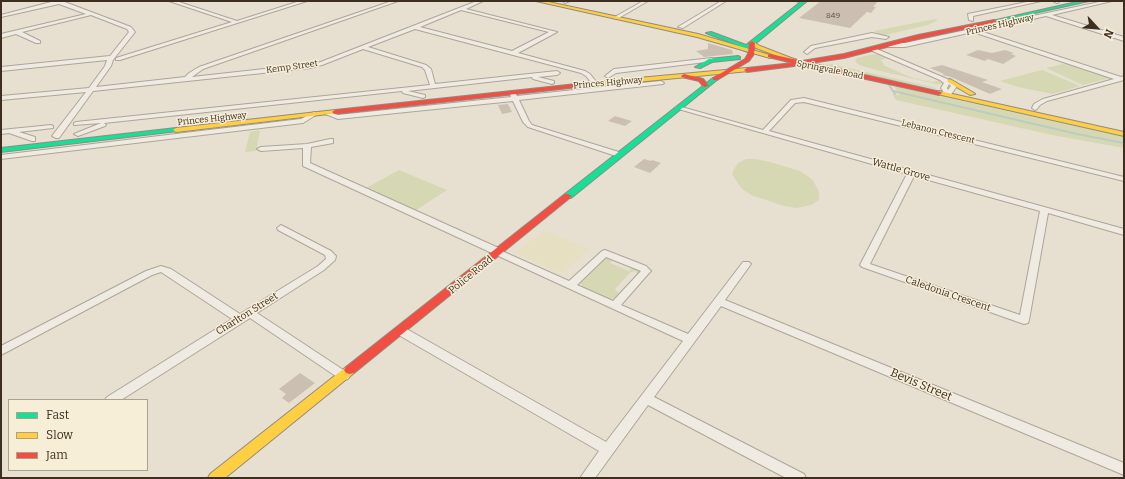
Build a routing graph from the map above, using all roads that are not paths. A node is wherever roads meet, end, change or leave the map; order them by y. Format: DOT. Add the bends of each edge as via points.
graph roads {
  1 [pos="171,1"];
  2 [pos="305,1"];
  3 [pos="396,1"];
  4 [pos="481,1"];
  5 [pos="538,1"];
  6 [pos="564,1"];
  7 [pos="646,1"];
  8 [pos="724,1"];
  9 [pos="802,1"];
  10 [pos="1039,1"];
  11 [pos="1058,1"];
  12 [pos="1087,1"];
  13 [pos="1110,1"];
  14 [pos="58,2"];
  15 [pos="1023,6"];
  16 [pos="461,9"];
  17 [pos="90,14"];
  18 [pos="1045,15"];
  19 [pos="1,16"];
  20 [pos="618,16"];
  21 [pos="236,22"];
  22 [pos="970,26"];
  23 [pos="415,27"];
  24 [pos="681,27"];
  25 [pos="17,32"];
  26 [pos="709,33"];
  27 [pos="1124,33"];
  28 [pos="1,36"];
  29 [pos="724,36"];
  30 [pos="761,36"];
  31 [pos="1114,36"];
  32 [pos="1124,39"];
  33 [pos="38,42"];
  34 [pos="888,42"];
  35 [pos="363,47"];
  36 [pos="749,48"];
  37 [pos="872,50"];
  38 [pos="513,53"];
  39 [pos="856,54"];
  40 [pos="114,59"];
  41 [pos="795,59"];
  42 [pos="712,60"];
  43 [pos="824,60"];
  44 [pos="732,64"];
  45 [pos="564,67"];
  46 [pos="698,67"];
  47 [pos="768,68"];
  48 [pos="1,69"];
  49 [pos="870,71"];
  50 [pos="846,73"];
  51 [pos="608,76"];
  52 [pos="684,76"];
  53 [pos="524,77"];
  54 [pos="1123,78"];
  55 [pos="187,79"];
  56 [pos="554,79"];
  57 [pos="593,81"];
  58 [pos="661,83"];
  59 [pos="433,86"];
  60 [pos="706,86"];
  61 [pos="947,86"];
  62 [pos="90,89"];
  63 [pos="398,90"];
  64 [pos="422,96"];
  65 [pos="514,96"];
  66 [pos="1,98"];
  67 [pos="678,108"];
  68 [pos="1035,108"];
  69 [pos="116,120"];
  70 [pos="76,124"];
  71 [pos="51,127"];
  72 [pos="1124,127"];
  73 [pos="9,131"];
  74 [pos="1,132"];
  75 [pos="765,132"];
  76 [pos="78,134"];
  77 [pos="1124,134"];
  78 [pos="56,136"];
  79 [pos="32,139"];
  80 [pos="330,141"];
  81 [pos="1,143"];
  82 [pos="306,146"];
  83 [pos="48,148"];
  84 [pos="261,149"];
  85 [pos="1,150"];
  86 [pos="619,155"];
  87 [pos="1,157"];
  88 [pos="912,173"];
  89 [pos="1124,178"];
  90 [pos="1044,210"];
  91 [pos="281,228"];
  92 [pos="1124,232"];
  93 [pos="499,252"];
  94 [pos="746,264"];
  95 [pos="570,286"];
  96 [pos="719,301"];
  97 [pos="614,306"];
  98 [pos="250,313"];
  99 [pos="240,319"];
  100 [pos="401,330"];
  101 [pos="690,340"];
  102 [pos="1,352"];
  103 [pos="344,376"];
  104 [pos="114,399"];
  105 [pos="646,399"];
  106 [pos="608,450"];
  107 [pos="1124,469"];
  108 [pos="216,478"];
  109 [pos="587,478"];
  110 [pos="799,478"];
  1 -- 21 [label="street"];
  2 -- 21 [label="street"];
  3 -- 55 [label="street" via="201,68"];
  4 -- 16 [label="street, Kemp Street"];
  5 -- 20 [label="main road, Springvale Road"];
  6 -- 20 [label="main road, Springvale Road"];
  7 -- 20 [label="street"];
  8 -- 24 [label="street"];
  9 -- 30 [label="main road"];
  10 -- 15 [label="street, Princes Highway"];
  11 -- 15 [label="main road, Princes Highway"];
  12 -- 22 [label="main road, Princes Highway"];
  13 -- 18 [label="street, Princes Highway"];
  14 -- 17 [label="street"];
  14 -- 19 [label="street"];
  15 -- 22 [label="main road, Princes Highway"];
  16 -- 23 [label="street, Kemp Street"];
  16 -- 38 [label="street" via="554,32"];
  17 -- 25 [label="street"];
  17 -- 40 [label="street" via="130,28 132,31"];
  18 -- 22 [label="street, Princes Highway"];
  18 -- 31 [label="street"];
  20 -- 24 [label="main road, Springvale Road"];
  20 -- 36 [label="main road, Springvale Road"];
  21 -- 40 [label="street"];
  22 -- 34 [label="main road, Princes Highway"];
  22 -- 34 [label="main road, Princes Highway" via="955,23"];
  22 -- 54 [label="street"];
  23 -- 35 [label="street, Kemp Street"];
  23 -- 38 [label="street"];
  24 -- 26 [label="main road, Springvale Road"];
  25 -- 28 [label="street"];
  25 -- 33 [label="street"];
  26 -- 29 [label="main road, Springvale Road"];
  26 -- 36 [label="main road"];
  27 -- 31 [label="street"];
  29 -- 30 [label="main road"];
  29 -- 36 [label="main road, Springvale Road"];
  30 -- 36 [label="main road"];
  31 -- 32 [label="street"];
  34 -- 37 [label="main road, Princes Highway"];
  34 -- 41 [label="main road, Princes Highway"];
  35 -- 55 [label="street, Kemp Street" via="310,66"];
  35 -- 59 [label="street" via="424,66 428,69"];
  36 -- 41 [label="main road, Springvale Road"];
  36 -- 41 [label="main road, Springvale Road"];
  36 -- 44 [label="main road" via="750,57"];
  37 -- 39 [label="main road, Princes Highway"];
  37 -- 61 [label="street"];
  38 -- 45 [label="street"];
  39 -- 43 [label="main road, Princes Highway"];
  39 -- 49 [label="main road" via="852,60"];
  40 -- 48 [label="street"];
  40 -- 62 [label="street"];
  41 -- 43 [label="main road, Springvale Road"];
  41 -- 44 [label="main road, Princes Highway"];
  41 -- 47 [label="main road, Princes Highway"];
  41 -- 50 [label="main road, Springvale Road"];
  42 -- 44 [label="main road"];
  42 -- 46 [label="main road"];
  42 -- 51 [label="street, Princes Highway" via="616,70"];
  43 -- 49 [label="main road, Springvale Road"];
  44 -- 46 [label="main road, Princes Highway"];
  44 -- 47 [label="main road, Princes Highway"];
  44 -- 52 [label="main road, Princes Highway"];
  44 -- 60 [label="main road, Police Road"];
  45 -- 56 [label="street" via="567,70 564,75"];
  45 -- 57 [label="street" via="584,73"];
  46 -- 51 [label="main road, Princes Highway"];
  47 -- 50 [label="main road" via="801,68"];
  49 -- 61 [label="main road, Springvale Road"];
  50 -- 61 [label="main road, Springvale Road"];
  51 -- 57 [label="main road, Princes Highway"];
  52 -- 57 [label="main road, Princes Highway"];
  52 -- 60 [label="main road" via="701,80"];
  53 -- 56 [label="street, Princes Highway"];
  53 -- 56 [label="street, Princes Highway"];
  53 -- 59 [label="street, Princes Highway"];
  54 -- 68 [label="street" via="1045,100"];
  55 -- 62 [label="street, Kemp Street"];
  56 -- 57 [label="main road, Princes Highway"];
  56 -- 64 [label="main road, Princes Highway"];
  57 -- 65 [label="main road, Princes Highway"];
  58 -- 65 [label="street, Princes Highway"];
  59 -- 63 [label="street, Princes Highway"];
  60 -- 67 [label="main road, Police Road"];
  61 -- 68 [label="main road"];
  61 -- 77 [label="main road, Springvale Road"];
  62 -- 66 [label="street, Kemp Street"];
  62 -- 78 [label="street"];
  63 -- 64 [label="street, Princes Highway"];
  63 -- 69 [label="street, Princes Highway"];
  64 -- 76 [label="main road, Princes Highway"];
  65 -- 83 [label="main road, Princes Highway" via="314,114 231,127"];
  65 -- 86 [label="street" via="530,126"];
  67 -- 75 [label="street, Wattle Grove"];
  67 -- 86 [label="main road, Police Road"];
  68 -- 72 [label="main road"];
  69 -- 70 [label="street"];
  69 -- 76 [label="street"];
  71 -- 73 [label="street"];
  73 -- 74 [label="street"];
  73 -- 79 [label="street"];
  75 -- 88 [label="street, Wattle Grove"];
  75 -- 89 [label="street, Lebanon Crescent" via="794,101 804,100"];
  76 -- 78 [label="main road, Princes Highway"];
  78 -- 79 [label="main road, Princes Highway"];
  78 -- 83 [label="main road"];
  79 -- 81 [label="main road, Princes Highway"];
  80 -- 82 [label="street"];
  82 -- 84 [label="street"];
  82 -- 93 [label="street" via="306,164"];
  83 -- 85 [label="main road, Princes Highway"];
  83 -- 87 [label="street, Princes Highway"];
  86 -- 93 [label="main road, Police Road"];
  88 -- 90 [label="street, Wattle Grove"];
  88 -- 90 [label="street, Caledonia Crescent" via="865,265 1024,320"];
  90 -- 92 [label="street, Wattle Grove"];
  91 -- 98 [label="street, Charlton Street" via="328,253 330,259 321,268"];
  93 -- 95 [label="street"];
  93 -- 100 [label="main road, Police Road"];
  94 -- 96 [label="street"];
  95 -- 97 [label="street"];
  95 -- 97 [label="street" via="605,253 643,268 646,271"];
  96 -- 101 [label="street"];
  96 -- 107 [label="street, Bevis Street"];
  97 -- 101 [label="street"];
  98 -- 99 [label="street, Charlton Street"];
  98 -- 103 [label="street"];
  99 -- 102 [label="street" via="168,271 161,270 149,273"];
  99 -- 104 [label="street, Charlton Street"];
  100 -- 103 [label="main road, Police Road"];
  100 -- 106 [label="street"];
  101 -- 105 [label="street"];
  103 -- 108 [label="main road, Police Road"];
  105 -- 106 [label="street"];
  105 -- 110 [label="street"];
  106 -- 109 [label="street"];
}
